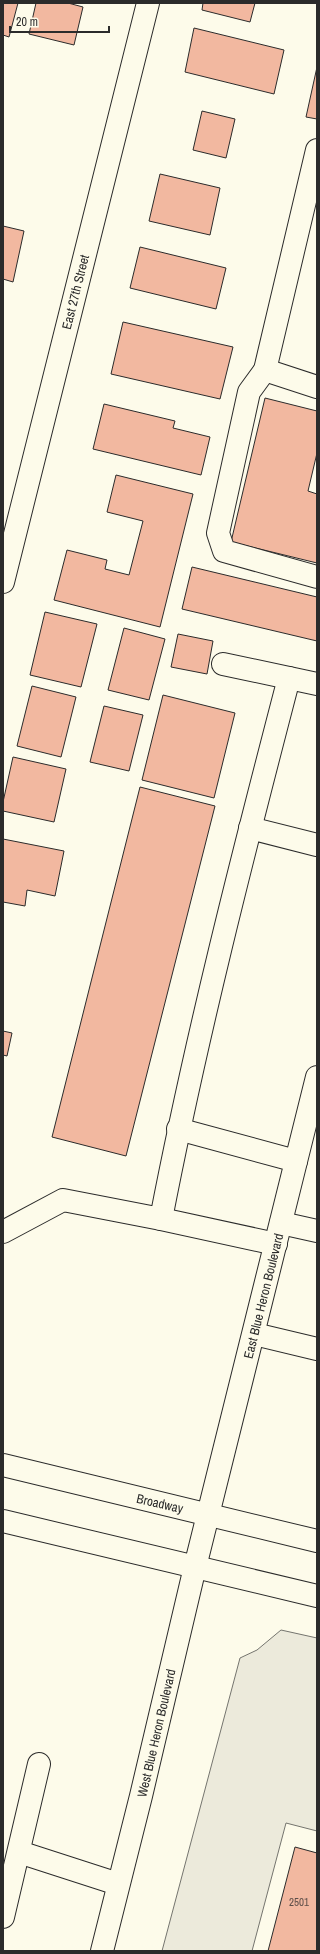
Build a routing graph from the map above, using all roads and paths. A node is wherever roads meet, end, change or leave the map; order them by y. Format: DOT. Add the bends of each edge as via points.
graph roads {
  1 [pos="148,3"];
  2 [pos="317,150"];
  3 [pos="265,370"];
  4 [pos="317,387"];
  5 [pos="317,577"];
  6 [pos="3,582"];
  7 [pos="223,664"];
  8 [pos="289,678"];
  9 [pos="317,684"];
  10 [pos="250,828"];
  11 [pos="317,845"];
  12 [pos="317,1077"];
  13 [pos="178,1129"];
  14 [pos="296,1162"];
  15 [pos="161,1219"];
  16 [pos="317,1231"];
  17 [pos="3,1232"];
  18 [pos="279,1233"];
  19 [pos="254,1334"];
  20 [pos="317,1349"];
  21 [pos="3,1465"];
  22 [pos="208,1514"];
  23 [pos="3,1522"];
  24 [pos="317,1541"];
  25 [pos="195,1567"];
  26 [pos="317,1596"];
  27 [pos="39,1764"];
  28 [pos="19,1852"];
  29 [pos="118,1884"];
  30 [pos="3,1918"];
  31 [pos="102,1951"];
  1 -- 6 [label="main road, East 27th Street"];
  2 -- 3 [label="main road"];
  3 -- 4 [label="main road"];
  3 -- 5 [label="main road" via="249,392 218,534 224,551"];
  7 -- 8 [label="main road"];
  8 -- 9 [label="main road"];
  8 -- 10 [label="main road"];
  10 -- 11 [label="main road"];
  10 -- 13 [label="main road"];
  12 -- 14 [label="main road, East Blue Heron Boulevard"];
  13 -- 14 [label="main road"];
  13 -- 15 [label="main road"];
  14 -- 18 [label="main road, East Blue Heron Boulevard"];
  15 -- 17 [label="main road" via="63,1200"];
  15 -- 18 [label="main road"];
  16 -- 18 [label="main road"];
  18 -- 19 [label="main road, East Blue Heron Boulevard"];
  19 -- 20 [label="main road"];
  19 -- 22 [label="main road, East Blue Heron Boulevard"];
  21 -- 22 [label="main road, Broadway"];
  22 -- 24 [label="main road, Broadway"];
  22 -- 25 [label="main road, West Blue Heron Boulevard"];
  23 -- 25 [label="main road"];
  25 -- 26 [label="main road"];
  25 -- 29 [label="main road, West Blue Heron Boulevard"];
  27 -- 28 [label="main road"];
  28 -- 29 [label="main road"];
  28 -- 30 [label="main road"];
  29 -- 31 [label="main road, West Blue Heron Boulevard"];
}
